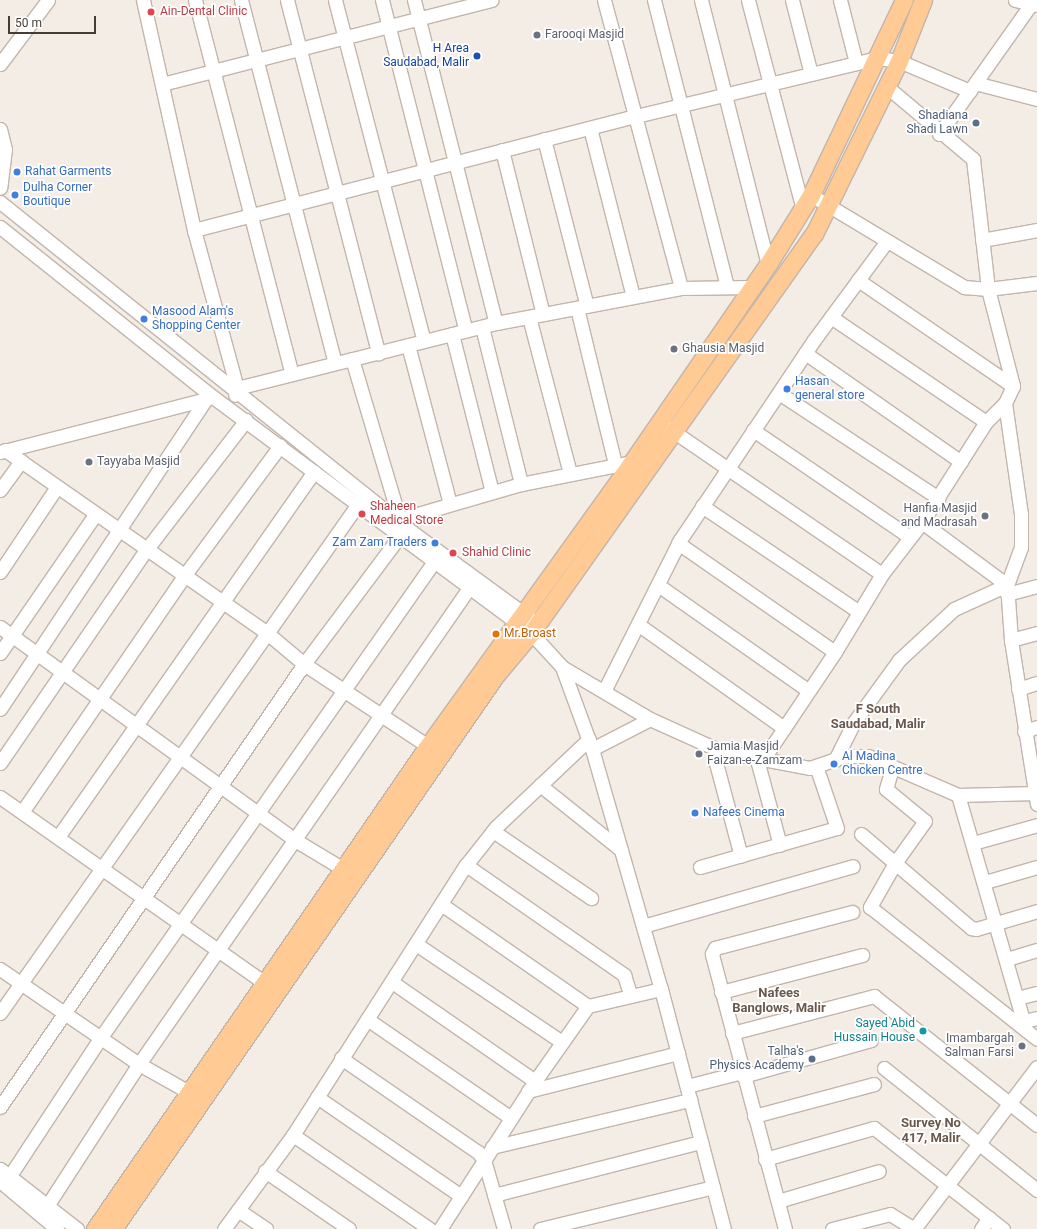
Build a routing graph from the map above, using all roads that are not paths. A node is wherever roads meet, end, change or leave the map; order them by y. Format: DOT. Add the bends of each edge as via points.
graph roads {
  1 [pos="48,0"];
  2 [pos="142,0"];
  3 [pos="195,0"];
  4 [pos="241,0"];
  5 [pos="287,0"];
  6 [pos="335,0"];
  7 [pos="382,0"];
  8 [pos="414,0"];
  9 [pos="491,0"];
  10 [pos="604,0"];
  11 [pos="654,0"];
  12 [pos="701,0"];
  13 [pos="748,0"];
  14 [pos="792,0"];
  15 [pos="840,0"];
  16 [pos="904,0"];
  17 [pos="923,0"];
  18 [pos="1015,0"];
  19 [pos="465,3"];
  20 [pos="1034,4"];
  21 [pos="419,19"];
  22 [pos="389,27"];
  23 [pos="345,38"];
  24 [pos="300,49"];
  25 [pos="878,58"];
  26 [pos="256,60"];
  27 [pos="899,61"];
  28 [pos="0,64"];
  29 [pos="856,64"];
  30 [pos="213,71"];
  31 [pos="811,74"];
  32 [pos="162,84"];
  33 [pos="770,84"];
  34 [pos="886,86"];
  35 [pos="972,87"];
  36 [pos="725,95"];
  37 [pos="1037,99"];
  38 [pos="681,105"];
  39 [pos="636,116"];
  40 [pos="590,128"];
  41 [pos="0,129"];
  42 [pos="939,134"];
  43 [pos="544,139"];
  44 [pos="502,150"];
  45 [pos="456,162"];
  46 [pos="425,170"];
  47 [pos="382,181"];
  48 [pos="0,188"];
  49 [pos="337,192"];
  50 [pos="811,195"];
  51 [pos="0,202"];
  52 [pos="292,204"];
  53 [pos="830,206"];
  54 [pos="803,210"];
  55 [pos="251,215"];
  56 [pos="0,227"];
  57 [pos="194,230"];
  58 [pos="1037,230"];
  59 [pos="982,240"];
  60 [pos="888,241"];
  61 [pos="768,264"];
  62 [pos="858,280"];
  63 [pos="1037,283"];
  64 [pos="727,287"];
  65 [pos="751,287"];
  66 [pos="681,288"];
  67 [pos="988,288"];
  68 [pos="633,297"];
  69 [pos="582,307"];
  70 [pos="543,314"];
  71 [pos="529,317"];
  72 [pos="831,318"];
  73 [pos="496,323"];
  74 [pos="482,327"];
  75 [pos="466,331"];
  76 [pos="452,334"];
  77 [pos="424,341"];
  78 [pos="408,345"];
  79 [pos="378,353"];
  80 [pos="805,353"];
  81 [pos="352,359"];
  82 [pos="335,363"];
  83 [pos="292,374"];
  84 [pos="1013,386"];
  85 [pos="236,391"];
  86 [pos="778,392"];
  87 [pos="209,398"];
  88 [pos="1005,403"];
  89 [pos="227,406"];
  90 [pos="246,420"];
  91 [pos="659,421"];
  92 [pos="986,422"];
  93 [pos="753,430"];
  94 [pos="675,432"];
  95 [pos="280,446"];
  96 [pos="3,451"];
  97 [pos="21,461"];
  98 [pos="632,462"];
  99 [pos="962,462"];
  100 [pos="615,464"];
  101 [pos="729,466"];
  102 [pos="314,472"];
  103 [pos="570,473"];
  104 [pos="521,484"];
  105 [pos="57,487"];
  106 [pos="0,490"];
  107 [pos="492,492"];
  108 [pos="938,498"];
  109 [pos="358,504"];
  110 [pos="450,504"];
  111 [pos="702,506"];
  112 [pos="96,515"];
  113 [pos="398,519"];
  114 [pos="922,522"];
  115 [pos="120,532"];
  116 [pos="399,537"];
  117 [pos="910,537"];
  118 [pos="678,543"];
  119 [pos="146,550"];
  120 [pos="433,563"];
  121 [pos="0,572"];
  122 [pos="882,574"];
  123 [pos="184,576"];
  124 [pos="658,585"];
  125 [pos="1037,586"];
  126 [pos="469,588"];
  127 [pos="1007,590"];
  128 [pos="222,602"];
  129 [pos="859,612"];
  130 [pos="528,624"];
  131 [pos="639,625"];
  132 [pos="0,627"];
  133 [pos="267,633"];
  134 [pos="1037,633"];
  135 [pos="12,636"];
  136 [pos="1010,640"];
  137 [pos="835,652"];
  138 [pos="0,653"];
  139 [pos="40,655"];
  140 [pos="304,664"];
  141 [pos="562,667"];
  142 [pos="64,672"];
  143 [pos="1037,683"];
  144 [pos="344,689"];
  145 [pos="1018,689"];
  146 [pos="809,690"];
  147 [pos="604,691"];
  148 [pos="100,698"];
  149 [pos="0,710"];
  150 [pos="380,716"];
  151 [pos="650,719"];
  152 [pos="138,724"];
  153 [pos="1037,727"];
  154 [pos="784,728"];
  155 [pos="1024,731"];
  156 [pos="591,744"];
  157 [pos="428,746"];
  158 [pos="721,751"];
  159 [pos="181,755"];
  160 [pos="760,757"];
  161 [pos="835,760"];
  162 [pos="0,763"];
  163 [pos="816,766"];
  164 [pos="892,768"];
  165 [pos="1034,771"];
  166 [pos="540,785"];
  167 [pos="222,786"];
  168 [pos="958,794"];
  169 [pos="1036,796"];
  170 [pos="0,797"];
  171 [pos="22,812"];
  172 [pos="259,813"];
  173 [pos="1037,825"];
  174 [pos="493,831"];
  175 [pos="861,834"];
  176 [pos="58,837"];
  177 [pos="295,840"];
  178 [pos="973,843"];
  179 [pos="780,845"];
  180 [pos="621,850"];
  181 [pos="741,856"];
  182 [pos="895,863"];
  183 [pos="466,866"];
  184 [pos="852,866"];
  185 [pos="700,867"];
  186 [pos="1037,867"];
  187 [pos="102,868"];
  188 [pos="350,872"];
  189 [pos="985,882"];
  190 [pos="144,896"];
  191 [pos="591,898"];
  192 [pos="441,904"];
  193 [pos="1037,911"];
  194 [pos="852,912"];
  195 [pos="997,923"];
  196 [pos="181,926"];
  197 [pos="643,926"];
  198 [pos="416,944"];
  199 [pos="1037,950"];
  200 [pos="217,951"];
  201 [pos="862,955"];
  202 [pos="1007,959"];
  203 [pos="0,969"];
  204 [pos="392,982"];
  205 [pos="21,983"];
  206 [pos="272,988"];
  207 [pos="661,989"];
  208 [pos="721,992"];
  209 [pos="1037,993"];
  210 [pos="631,996"];
  211 [pos="1017,998"];
  212 [pos="588,1006"];
  213 [pos="0,1014"];
  214 [pos="66,1014"];
  215 [pos="1037,1018"];
  216 [pos="367,1019"];
  217 [pos="1025,1026"];
  218 [pos="732,1033"];
  219 [pos="101,1037"];
  220 [pos="1037,1039"];
  221 [pos="871,1040"];
  222 [pos="562,1042"];
  223 [pos="678,1053"];
  224 [pos="341,1058"];
  225 [pos="139,1064"];
  226 [pos="884,1068"];
  227 [pos="1037,1068"];
  228 [pos="743,1074"];
  229 [pos="874,1084"];
  230 [pos="532,1086"];
  231 [pos="687,1086"];
  232 [pos="196,1096"];
  233 [pos="317,1097"];
  234 [pos="690,1100"];
  235 [pos="1010,1102"];
  236 [pos="0,1107"];
  237 [pos="754,1116"];
  238 [pos="511,1118"];
  239 [pos="1037,1125"];
  240 [pos="293,1135"];
  241 [pos="701,1142"];
  242 [pos="980,1143"];
  243 [pos="492,1147"];
  244 [pos="765,1159"];
  245 [pos="484,1160"];
  246 [pos="265,1171"];
  247 [pos="879,1171"];
  248 [pos="3,1175"];
  249 [pos="949,1184"];
  250 [pos="713,1187"];
  251 [pos="1037,1190"];
  252 [pos="494,1195"];
  253 [pos="461,1196"];
  254 [pos="31,1200"];
  255 [pos="778,1201"];
  256 [pos="47,1206"];
  257 [pos="238,1210"];
  258 [pos="989,1218"];
  259 [pos="58,1229"];
  260 [pos="77,1229"];
  261 [pos="95,1229"];
  262 [pos="113,1229"];
  263 [pos="224,1229"];
  264 [pos="266,1229"];
  265 [pos="349,1229"];
  266 [pos="430,1229"];
  267 [pos="440,1229"];
  268 [pos="504,1229"];
  269 [pos="540,1229"];
  270 [pos="724,1229"];
  271 [pos="785,1229"];
  272 [pos="832,1229"];
  273 [pos="914,1229"];
  274 [pos="981,1229"];
  275 [pos="1003,1229"];
  1 -- 28 [label="street"];
  2 -- 32 [label="street"];
  3 -- 30 [label="street"];
  4 -- 26 [label="street"];
  5 -- 24 [label="street"];
  6 -- 23 [label="street"];
  7 -- 22 [label="street"];
  8 -- 21 [label="street"];
  9 -- 19 [label="street"];
  10 -- 39 [label="street"];
  11 -- 38 [label="street"];
  12 -- 36 [label="street"];
  13 -- 33 [label="street"];
  14 -- 31 [label="street"];
  15 -- 29 [label="street"];
  16 -- 25 [label="main road"];
  17 -- 27 [label="main road"];
  18 -- 20 [label="street"];
  19 -- 21 [label="street"];
  20 -- 35 [label="street"];
  21 -- 22 [label="street"];
  21 -- 45 [label="street"];
  22 -- 23 [label="street"];
  22 -- 46 [label="street"];
  23 -- 24 [label="street"];
  23 -- 47 [label="street"];
  24 -- 26 [label="street"];
  24 -- 49 [label="street"];
  25 -- 27 [label="street"];
  25 -- 29 [label="street"];
  25 -- 50 [label="main road"];
  26 -- 30 [label="street"];
  26 -- 52 [label="street"];
  27 -- 34 [label="main road"];
  27 -- 35 [label="street"];
  29 -- 31 [label="street"];
  30 -- 32 [label="street"];
  30 -- 55 [label="street"];
  31 -- 33 [label="street"];
  32 -- 57 [label="street"];
  33 -- 36 [label="street"];
  33 -- 54 [label="street"];
  34 -- 42 [label="street"];
  34 -- 53 [label="main road"];
  35 -- 37 [label="street"];
  35 -- 42 [label="street"];
  36 -- 38 [label="street"];
  36 -- 61 [label="street"];
  38 -- 39 [label="street"];
  38 -- 64 [label="street"];
  39 -- 40 [label="street"];
  39 -- 66 [label="street"];
  40 -- 43 [label="street"];
  40 -- 68 [label="street"];
  41 -- 48 [label="street" via="5,149"];
  42 -- 59 [label="street" via="972,159"];
  43 -- 44 [label="street"];
  43 -- 69 [label="street"];
  44 -- 45 [label="street"];
  44 -- 70 [label="street"];
  45 -- 46 [label="street"];
  45 -- 73 [label="street"];
  46 -- 47 [label="street"];
  46 -- 75 [label="street"];
  47 -- 49 [label="street"];
  47 -- 77 [label="street"];
  49 -- 52 [label="street"];
  49 -- 79 [label="street"];
  50 -- 53 [label="street"];
  50 -- 54 [label="main road"];
  51 -- 85 [label="street"];
  52 -- 55 [label="street"];
  52 -- 82 [label="street"];
  53 -- 60 [label="street"];
  53 -- 94 [label="main road" via="814,234"];
  54 -- 61 [label="main road"];
  55 -- 57 [label="street"];
  55 -- 83 [label="street"];
  56 -- 87 [label="street"];
  57 -- 85 [label="street"];
  58 -- 59 [label="street"];
  59 -- 67 [label="street"];
  60 -- 62 [label="street"];
  60 -- 67 [label="street" via="964,287"];
  61 -- 65 [label="main road"];
  62 -- 72 [label="street"];
  62 -- 84 [label="street"];
  63 -- 67 [label="street"];
  64 -- 65 [label="street"];
  64 -- 66 [label="street"];
  65 -- 91 [label="main road"];
  66 -- 68 [label="street"];
  67 -- 84 [label="street"];
  68 -- 69 [label="street"];
  69 -- 70 [label="street"];
  69 -- 100 [label="street"];
  70 -- 71 [label="street"];
  71 -- 73 [label="street"];
  71 -- 103 [label="street"];
  72 -- 80 [label="street"];
  72 -- 92 [label="street"];
  73 -- 74 [label="street"];
  74 -- 75 [label="street"];
  74 -- 104 [label="street"];
  75 -- 76 [label="street"];
  76 -- 77 [label="street"];
  76 -- 107 [label="street"];
  77 -- 78 [label="street"];
  78 -- 79 [label="street"];
  78 -- 110 [label="street"];
  79 -- 81 [label="street"];
  80 -- 86 [label="street"];
  80 -- 99 [label="street"];
  81 -- 82 [label="street"];
  81 -- 113 [label="street"];
  82 -- 83 [label="street"];
  83 -- 85 [label="street"];
  84 -- 88 [label="street"];
  85 -- 89 [label="street"];
  85 -- 113 [label="street"];
  86 -- 93 [label="street"];
  86 -- 108 [label="street"];
  87 -- 89 [label="street"];
  87 -- 96 [label="street"];
  87 -- 115 [label="street"];
  88 -- 92 [label="street"];
  88 -- 127 [label="street" via="1021,514 1020,547"];
  89 -- 90 [label="street"];
  90 -- 95 [label="street"];
  90 -- 119 [label="street"];
  91 -- 94 [label="street"];
  91 -- 98 [label="main road"];
  92 -- 99 [label="street"];
  93 -- 101 [label="street"];
  93 -- 117 [label="street"];
  94 -- 101 [label="street"];
  94 -- 130 [label="main road"];
  95 -- 102 [label="street"];
  95 -- 123 [label="street"];
  96 -- 97 [label="street"];
  97 -- 105 [label="street"];
  97 -- 106 [label="street"];
  98 -- 100 [label="street"];
  98 -- 130 [label="main road"];
  99 -- 108 [label="street"];
  100 -- 103 [label="street"];
  101 -- 111 [label="street"];
  101 -- 122 [label="street"];
  102 -- 109 [label="street"];
  102 -- 128 [label="street"];
  103 -- 104 [label="street"];
  104 -- 107 [label="street"];
  105 -- 112 [label="street"];
  105 -- 121 [label="street"];
  107 -- 110 [label="street"];
  108 -- 114 [label="street"];
  109 -- 116 [label="street"];
  109 -- 133 [label="street"];
  110 -- 113 [label="street"];
  111 -- 118 [label="street"];
  111 -- 129 [label="street"];
  112 -- 115 [label="street"];
  112 -- 135 [label="street"];
  113 -- 130 [label="street"];
  114 -- 117 [label="street"];
  114 -- 127 [label="street"];
  115 -- 119 [label="street"];
  115 -- 139 [label="street"];
  116 -- 120 [label="street"];
  116 -- 140 [label="street"];
  117 -- 122 [label="street"];
  118 -- 124 [label="street"];
  118 -- 137 [label="street"];
  119 -- 123 [label="street"];
  119 -- 142 [label="street"];
  120 -- 126 [label="street"];
  120 -- 144 [label="street"];
  122 -- 129 [label="street"];
  123 -- 128 [label="street"];
  123 -- 148 [label="street"];
  124 -- 131 [label="street"];
  124 -- 146 [label="street"];
  125 -- 127 [label="street"];
  126 -- 130 [label="street"];
  126 -- 150 [label="street"];
  127 -- 136 [label="street"];
  127 -- 161 [label="street" via="954,609 899,660 854,722"];
  128 -- 133 [label="street"];
  128 -- 152 [label="street"];
  129 -- 137 [label="street"];
  130 -- 141 [label="street"];
  130 -- 157 [label="main road"];
  130 -- 188 [label="main road" via="495,676"];
  131 -- 147 [label="street"];
  131 -- 154 [label="street"];
  132 -- 135 [label="street"];
  133 -- 140 [label="street"];
  133 -- 159 [label="street"];
  134 -- 136 [label="street"];
  135 -- 138 [label="street"];
  135 -- 139 [label="street"];
  136 -- 145 [label="street"];
  137 -- 146 [label="street"];
  139 -- 142 [label="street"];
  139 -- 149 [label="street"];
  140 -- 144 [label="street"];
  140 -- 167 [label="street"];
  141 -- 147 [label="street"];
  141 -- 156 [label="street"];
  142 -- 148 [label="street"];
  142 -- 162 [label="street"];
  143 -- 145 [label="street"];
  144 -- 150 [label="street"];
  144 -- 172 [label="street"];
  145 -- 155 [label="street"];
  146 -- 154 [label="street"];
  147 -- 151 [label="street"];
  148 -- 152 [label="street"];
  148 -- 171 [label="street"];
  150 -- 157 [label="street"];
  150 -- 177 [label="street"];
  151 -- 156 [label="street"];
  151 -- 158 [label="street"];
  152 -- 159 [label="street"];
  152 -- 176 [label="street"];
  153 -- 155 [label="street"];
  154 -- 160 [label="street"];
  155 -- 165 [label="street"];
  156 -- 166 [label="street"];
  156 -- 180 [label="street"];
  157 -- 188 [label="main road"];
  158 -- 160 [label="street"];
  158 -- 181 [label="street" via="716,763"];
  159 -- 167 [label="street"];
  159 -- 187 [label="street"];
  160 -- 163 [label="street" via="810,768"];
  160 -- 179 [label="street"];
  161 -- 163 [label="street"];
  161 -- 164 [label="street" via="868,756"];
  163 -- 179 [label="street" via="837,828"];
  164 -- 168 [label="street"];
  164 -- 182 [label="street" via="886,789 926,821"];
  165 -- 169 [label="street"];
  166 -- 174 [label="street"];
  166 -- 180 [label="street"];
  167 -- 172 [label="street"];
  167 -- 190 [label="street"];
  168 -- 169 [label="street"];
  168 -- 178 [label="street"];
  170 -- 171 [label="street"];
  171 -- 176 [label="street"];
  172 -- 177 [label="street"];
  172 -- 196 [label="street"];
  173 -- 178 [label="street"];
  174 -- 183 [label="street"];
  174 -- 191 [label="street"];
  175 -- 182 [label="street"];
  176 -- 187 [label="street"];
  177 -- 188 [label="street"];
  177 -- 200 [label="street"];
  178 -- 189 [label="street"];
  179 -- 181 [label="street"];
  180 -- 197 [label="street"];
  181 -- 185 [label="street"];
  182 -- 195 [label="street" via="971,928"];
  182 -- 217 [label="street" via="870,907"];
  183 -- 192 [label="street"];
  183 -- 210 [label="street" via="624,975"];
  184 -- 197 [label="street"];
  186 -- 189 [label="street"];
  187 -- 190 [label="street"];
  187 -- 205 [label="street"];
  188 -- 206 [label="main road"];
  189 -- 195 [label="street"];
  190 -- 196 [label="street"];
  190 -- 214 [label="street"];
  192 -- 198 [label="street"];
  192 -- 212 [label="street"];
  193 -- 195 [label="street"];
  194 -- 208 [label="street" via="715,948 712,954"];
  195 -- 202 [label="street"];
  196 -- 200 [label="street"];
  196 -- 219 [label="street"];
  197 -- 207 [label="street"];
  198 -- 204 [label="street"];
  198 -- 222 [label="street"];
  199 -- 202 [label="street"];
  200 -- 206 [label="street"];
  200 -- 225 [label="street"];
  201 -- 208 [label="street"];
  202 -- 211 [label="street"];
  203 -- 205 [label="street"];
  204 -- 216 [label="street"];
  204 -- 230 [label="street"];
  205 -- 213 [label="street"];
  205 -- 214 [label="street"];
  206 -- 232 [label="main road"];
  207 -- 210 [label="street"];
  207 -- 223 [label="street"];
  208 -- 218 [label="street"];
  209 -- 211 [label="street"];
  210 -- 212 [label="street"];
  211 -- 217 [label="street"];
  212 -- 222 [label="street"];
  214 -- 219 [label="street"];
  214 -- 236 [label="street"];
  215 -- 217 [label="street"];
  216 -- 224 [label="street"];
  216 -- 238 [label="street"];
  217 -- 220 [label="street"];
  218 -- 228 [label="street"];
  218 -- 235 [label="street" via="874,996"];
  219 -- 225 [label="street"];
  219 -- 248 [label="street"];
  221 -- 228 [label="street"];
  222 -- 230 [label="street"];
  223 -- 230 [label="street"];
  223 -- 231 [label="street"];
  224 -- 233 [label="street"];
  224 -- 245 [label="street"];
  225 -- 232 [label="street"];
  225 -- 256 [label="street"];
  226 -- 242 [label="street"];
  227 -- 235 [label="street"];
  228 -- 231 [label="street"];
  228 -- 237 [label="street"];
  229 -- 237 [label="street"];
  230 -- 238 [label="street"];
  231 -- 234 [label="street"];
  232 -- 261 [label="main road"];
  232 -- 262 [label="main road"];
  233 -- 240 [label="street"];
  233 -- 253 [label="street"];
  234 -- 241 [label="street"];
  234 -- 243 [label="street"];
  235 -- 239 [label="street"];
  235 -- 242 [label="street"];
  237 -- 244 [label="street"];
  238 -- 243 [label="street"];
  240 -- 246 [label="street"];
  240 -- 266 [label="street"];
  241 -- 250 [label="street"];
  241 -- 252 [label="street"];
  242 -- 249 [label="street"];
  242 -- 251 [label="street"];
  243 -- 245 [label="street"];
  244 -- 249 [label="street" via="874,1128"];
  244 -- 255 [label="street"];
  245 -- 252 [label="street"];
  245 -- 253 [label="street"];
  246 -- 257 [label="street"];
  246 -- 265 [label="street"];
  247 -- 255 [label="street"];
  248 -- 254 [label="street"];
  249 -- 258 [label="street"];
  249 -- 273 [label="street"];
  250 -- 269 [label="street"];
  250 -- 270 [label="street"];
  252 -- 268 [label="street"];
  253 -- 267 [label="street"];
  254 -- 256 [label="street"];
  254 -- 259 [label="street"];
  255 -- 271 [label="street"];
  256 -- 260 [label="street"];
  257 -- 263 [label="street"];
  257 -- 264 [label="street"];
  258 -- 274 [label="street"];
  258 -- 275 [label="street"];
  272 -- 273 [label="street" via="890,1214"];
}
